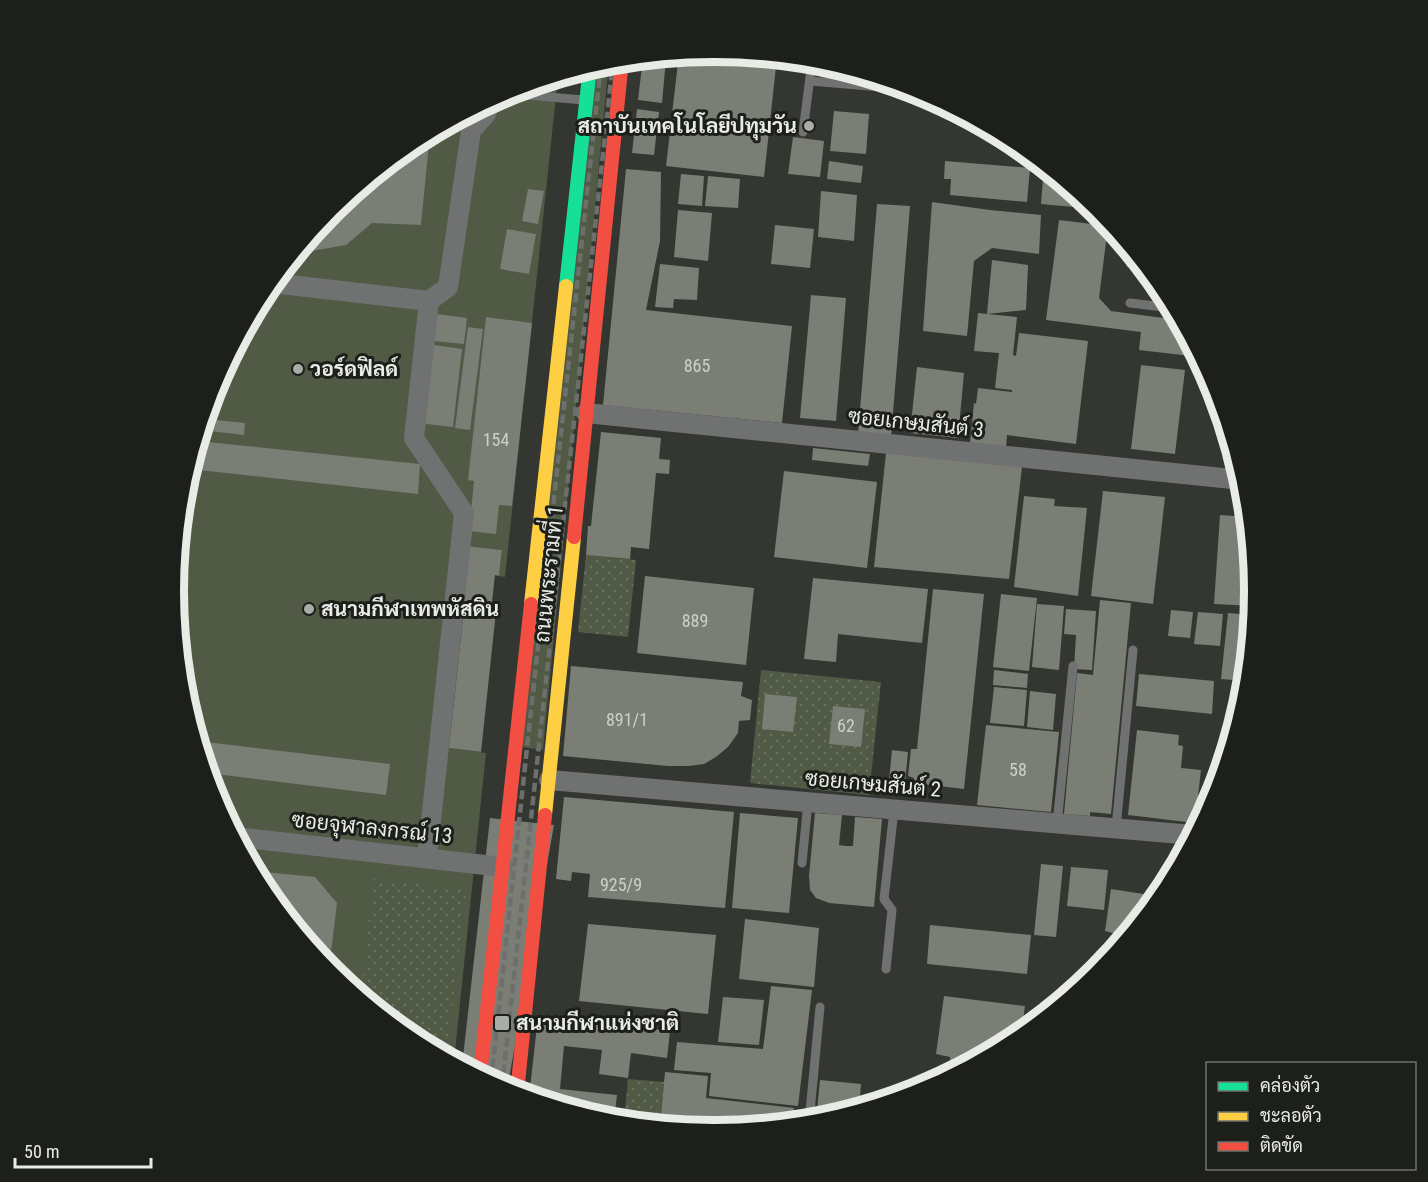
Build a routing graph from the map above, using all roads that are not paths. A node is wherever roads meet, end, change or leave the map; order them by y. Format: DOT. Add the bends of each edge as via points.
graph roads {
  1 [pos="621,70"];
  2 [pos="811,71"];
  3 [pos="589,77"];
  4 [pos="810,81"];
  5 [pos="871,86"];
  6 [pos="530,95"];
  7 [pos="586,100"];
  8 [pos="486,113"];
  9 [pos="803,132"];
  10 [pos="283,284"];
  11 [pos="429,301"];
  12 [pos="1130,303"];
  13 [pos="1160,307"];
  14 [pos="586,413"];
  15 [pos="1230,476"];
  16 [pos="1133,650"];
  17 [pos="1073,666"];
  18 [pos="549,780"];
  19 [pos="808,802"];
  20 [pos="894,810"];
  21 [pos="1057,824"];
  22 [pos="1116,828"];
  23 [pos="1184,834"];
  24 [pos="246,838"];
  25 [pos="427,858"];
  26 [pos="802,862"];
  27 [pos="503,867"];
  28 [pos="886,969"];
  29 [pos="820,1007"];
  30 [pos="481,1066"];
  31 [pos="518,1083"];
  32 [pos="810,1111"];
  1 -- 14 [label="main road, ถนนพระรามที่ 1"];
  2 -- 4 [label="lane"];
  3 -- 7 [label="main road, ถนนพระรามที่ 1"];
  4 -- 5 [label="lane"];
  4 -- 9 [label="lane"];
  6 -- 7 [label="lane"];
  7 -- 27 [label="main road, ถนนพระรามที่ 1"];
  8 -- 11 [label="street" via="471,131 448,287"];
  10 -- 11 [label="street"];
  11 -- 25 [label="street" via="414,438 464,513"];
  12 -- 13 [label="lane"];
  14 -- 15 [label="street, ซอยเกษมสันต์ 3"];
  14 -- 18 [label="main road, ถนนพระรามที่ 1"];
  16 -- 22 [label="lane"];
  17 -- 21 [label="lane"];
  18 -- 19 [label="street, ซอยเกษมสันต์ 2"];
  18 -- 31 [label="main road, ถนนพระรามที่ 1"];
  19 -- 20 [label="street, ซอยเกษมสันต์ 2"];
  19 -- 26 [label="lane"];
  20 -- 21 [label="street, ซอยเกษมสันต์ 2"];
  20 -- 28 [label="lane" via="884,899 892,910"];
  21 -- 22 [label="street, ซอยเกษมสันต์ 2"];
  22 -- 23 [label="street, ซอยเกษมสันต์ 2"];
  24 -- 25 [label="street, ซอยจุฬาลงกรณ์ 13"];
  25 -- 27 [label="street, ซอยจุฬาลงกรณ์ 13"];
  27 -- 30 [label="main road, ถนนพระรามที่ 1"];
  29 -- 32 [label="lane"];
}
